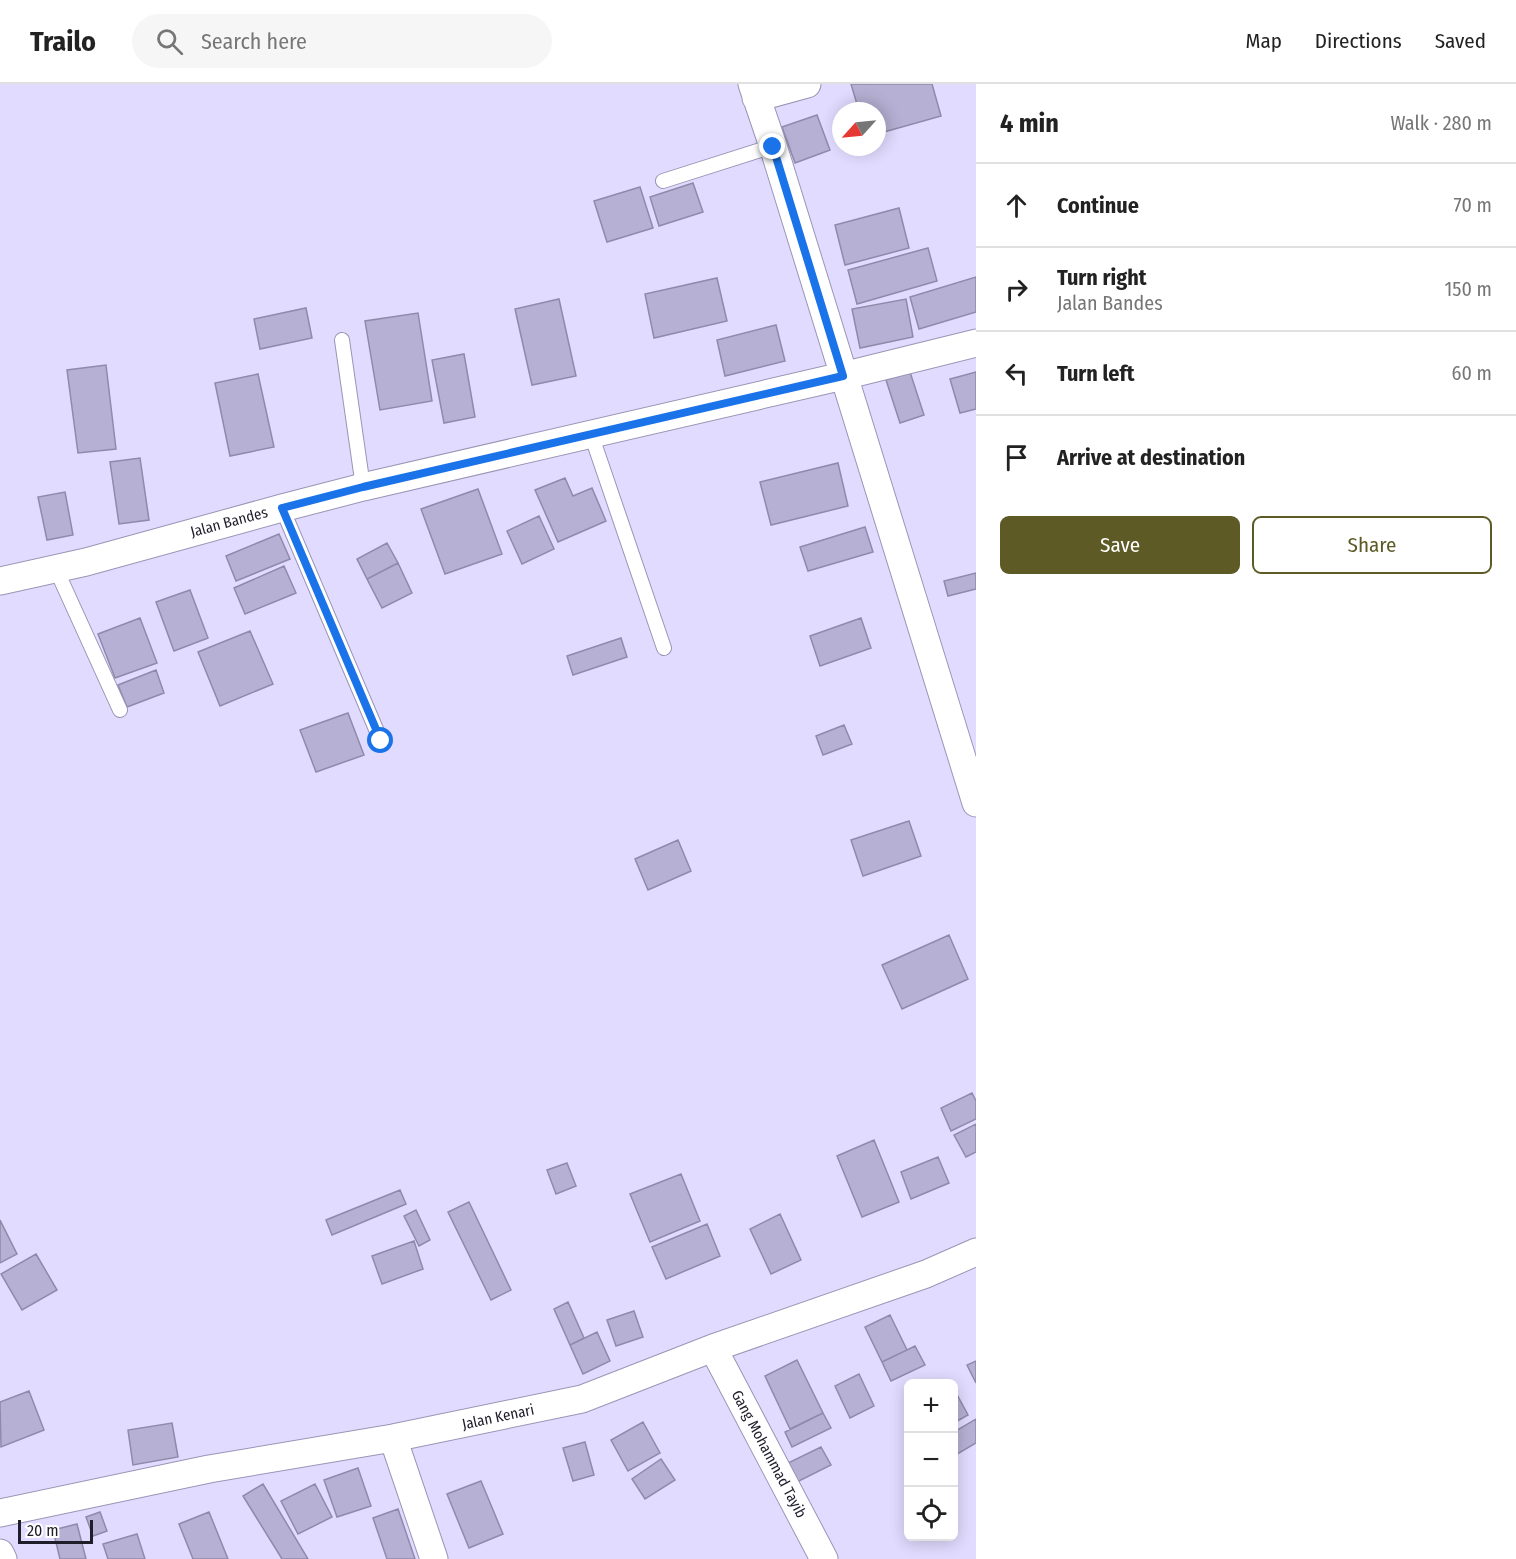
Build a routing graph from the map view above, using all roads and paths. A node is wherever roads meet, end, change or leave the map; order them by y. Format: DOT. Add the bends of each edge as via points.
graph roads {
  1 [pos="807,84"];
  2 [pos="754,91"];
  3 [pos="773,147"];
  4 [pos="663,181"];
  5 [pos="342,340"];
  6 [pos="976,343"];
  7 [pos="843,376"];
  8 [pos="591,434"];
  9 [pos="363,487"];
  10 [pos="282,508"];
  11 [pos="56,569"];
  12 [pos="0,581"];
  13 [pos="664,648"];
  14 [pos="120,710"];
  15 [pos="381,741"];
  16 [pos="976,803"];
  17 [pos="976,1252"];
  18 [pos="713,1348"];
  19 [pos="393,1438"];
  20 [pos="0,1513"];
  21 [pos="0,1552"];
  22 [pos="3,1559"];
  23 [pos="434,1559"];
  24 [pos="824,1559"];
  1 -- 2 [label="street"];
  2 -- 3 [label="street"];
  3 -- 4 [label="lane"];
  3 -- 7 [label="street"];
  5 -- 9 [label="lane"];
  6 -- 7 [label="street, Jalan Bandes"];
  7 -- 8 [label="street, Jalan Bandes"];
  7 -- 16 [label="street"];
  8 -- 9 [label="street, Jalan Bandes"];
  8 -- 13 [label="lane"];
  9 -- 10 [label="street, Jalan Bandes"];
  10 -- 11 [label="street, Jalan Bandes"];
  10 -- 15 [label="lane"];
  11 -- 12 [label="street, Jalan Bandes"];
  11 -- 14 [label="lane"];
  17 -- 18 [label="street, Jalan Kenari" via="926,1274"];
  18 -- 19 [label="street, Jalan Kenari" via="582,1399"];
  18 -- 24 [label="street, Gang Mohammad Tayib"];
  19 -- 20 [label="street, Jalan Kenari" via="209,1469"];
  19 -- 23 [label="street"];
  21 -- 22 [label="street"];
}
